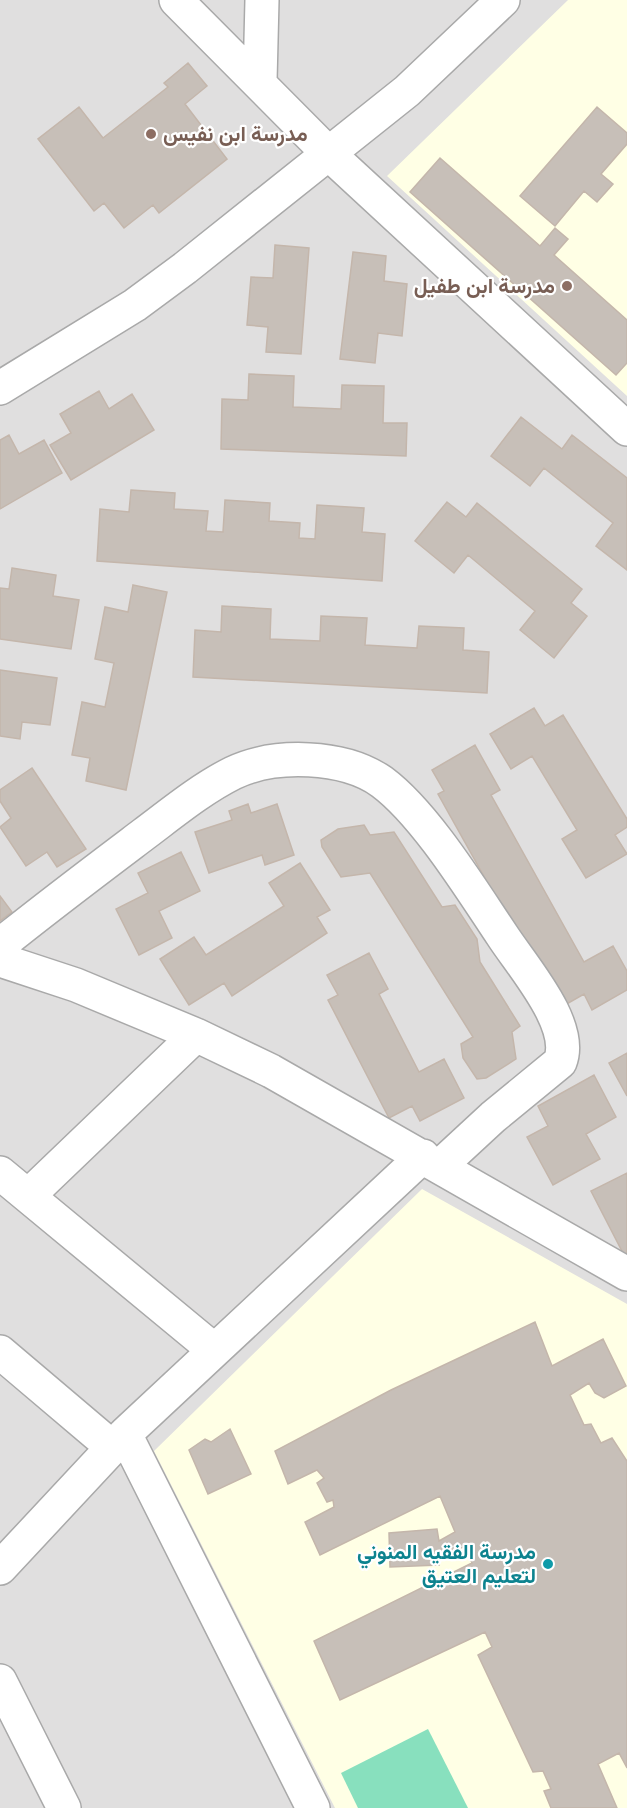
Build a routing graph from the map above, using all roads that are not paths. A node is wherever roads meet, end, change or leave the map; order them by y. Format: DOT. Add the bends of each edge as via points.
graph roads {
  1 [pos="176,0"];
  2 [pos="261,0"];
  3 [pos="503,0"];
  4 [pos="260,81"];
  5 [pos="328,153"];
  6 [pos="0,387"];
  7 [pos="627,429"];
  8 [pos="0,945"];
  9 [pos="0,960"];
  10 [pos="196,1035"];
  11 [pos="431,1161"];
  12 [pos="0,1173"];
  13 [pos="28,1196"];
  14 [pos="627,1274"];
  15 [pos="214,1350"];
  16 [pos="0,1352"];
  17 [pos="118,1441"];
  18 [pos="0,1568"];
  19 [pos="0,1681"];
  20 [pos="64,1808"];
  21 [pos="314,1808"];
  1 -- 4 [label="street"];
  2 -- 4 [label="street"];
  3 -- 5 [label="street" via="407,91"];
  4 -- 5 [label="street"];
  5 -- 6 [label="street" via="135,305"];
  5 -- 7 [label="street"];
  8 -- 11 [label="street" via="161,822 235,772 291,761 354,768 381,782 410,807 549,1005 563,1036 560,1062"];
  9 -- 10 [label="street" via="76,985"];
  10 -- 11 [label="street" via="271,1071"];
  10 -- 13 [label="street"];
  11 -- 14 [label="street"];
  11 -- 15 [label="street"];
  12 -- 13 [label="street"];
  13 -- 15 [label="street"];
  15 -- 17 [label="street"];
  16 -- 17 [label="street"];
  17 -- 18 [label="street"];
  17 -- 21 [label="street"];
  19 -- 20 [label="street"];
}
